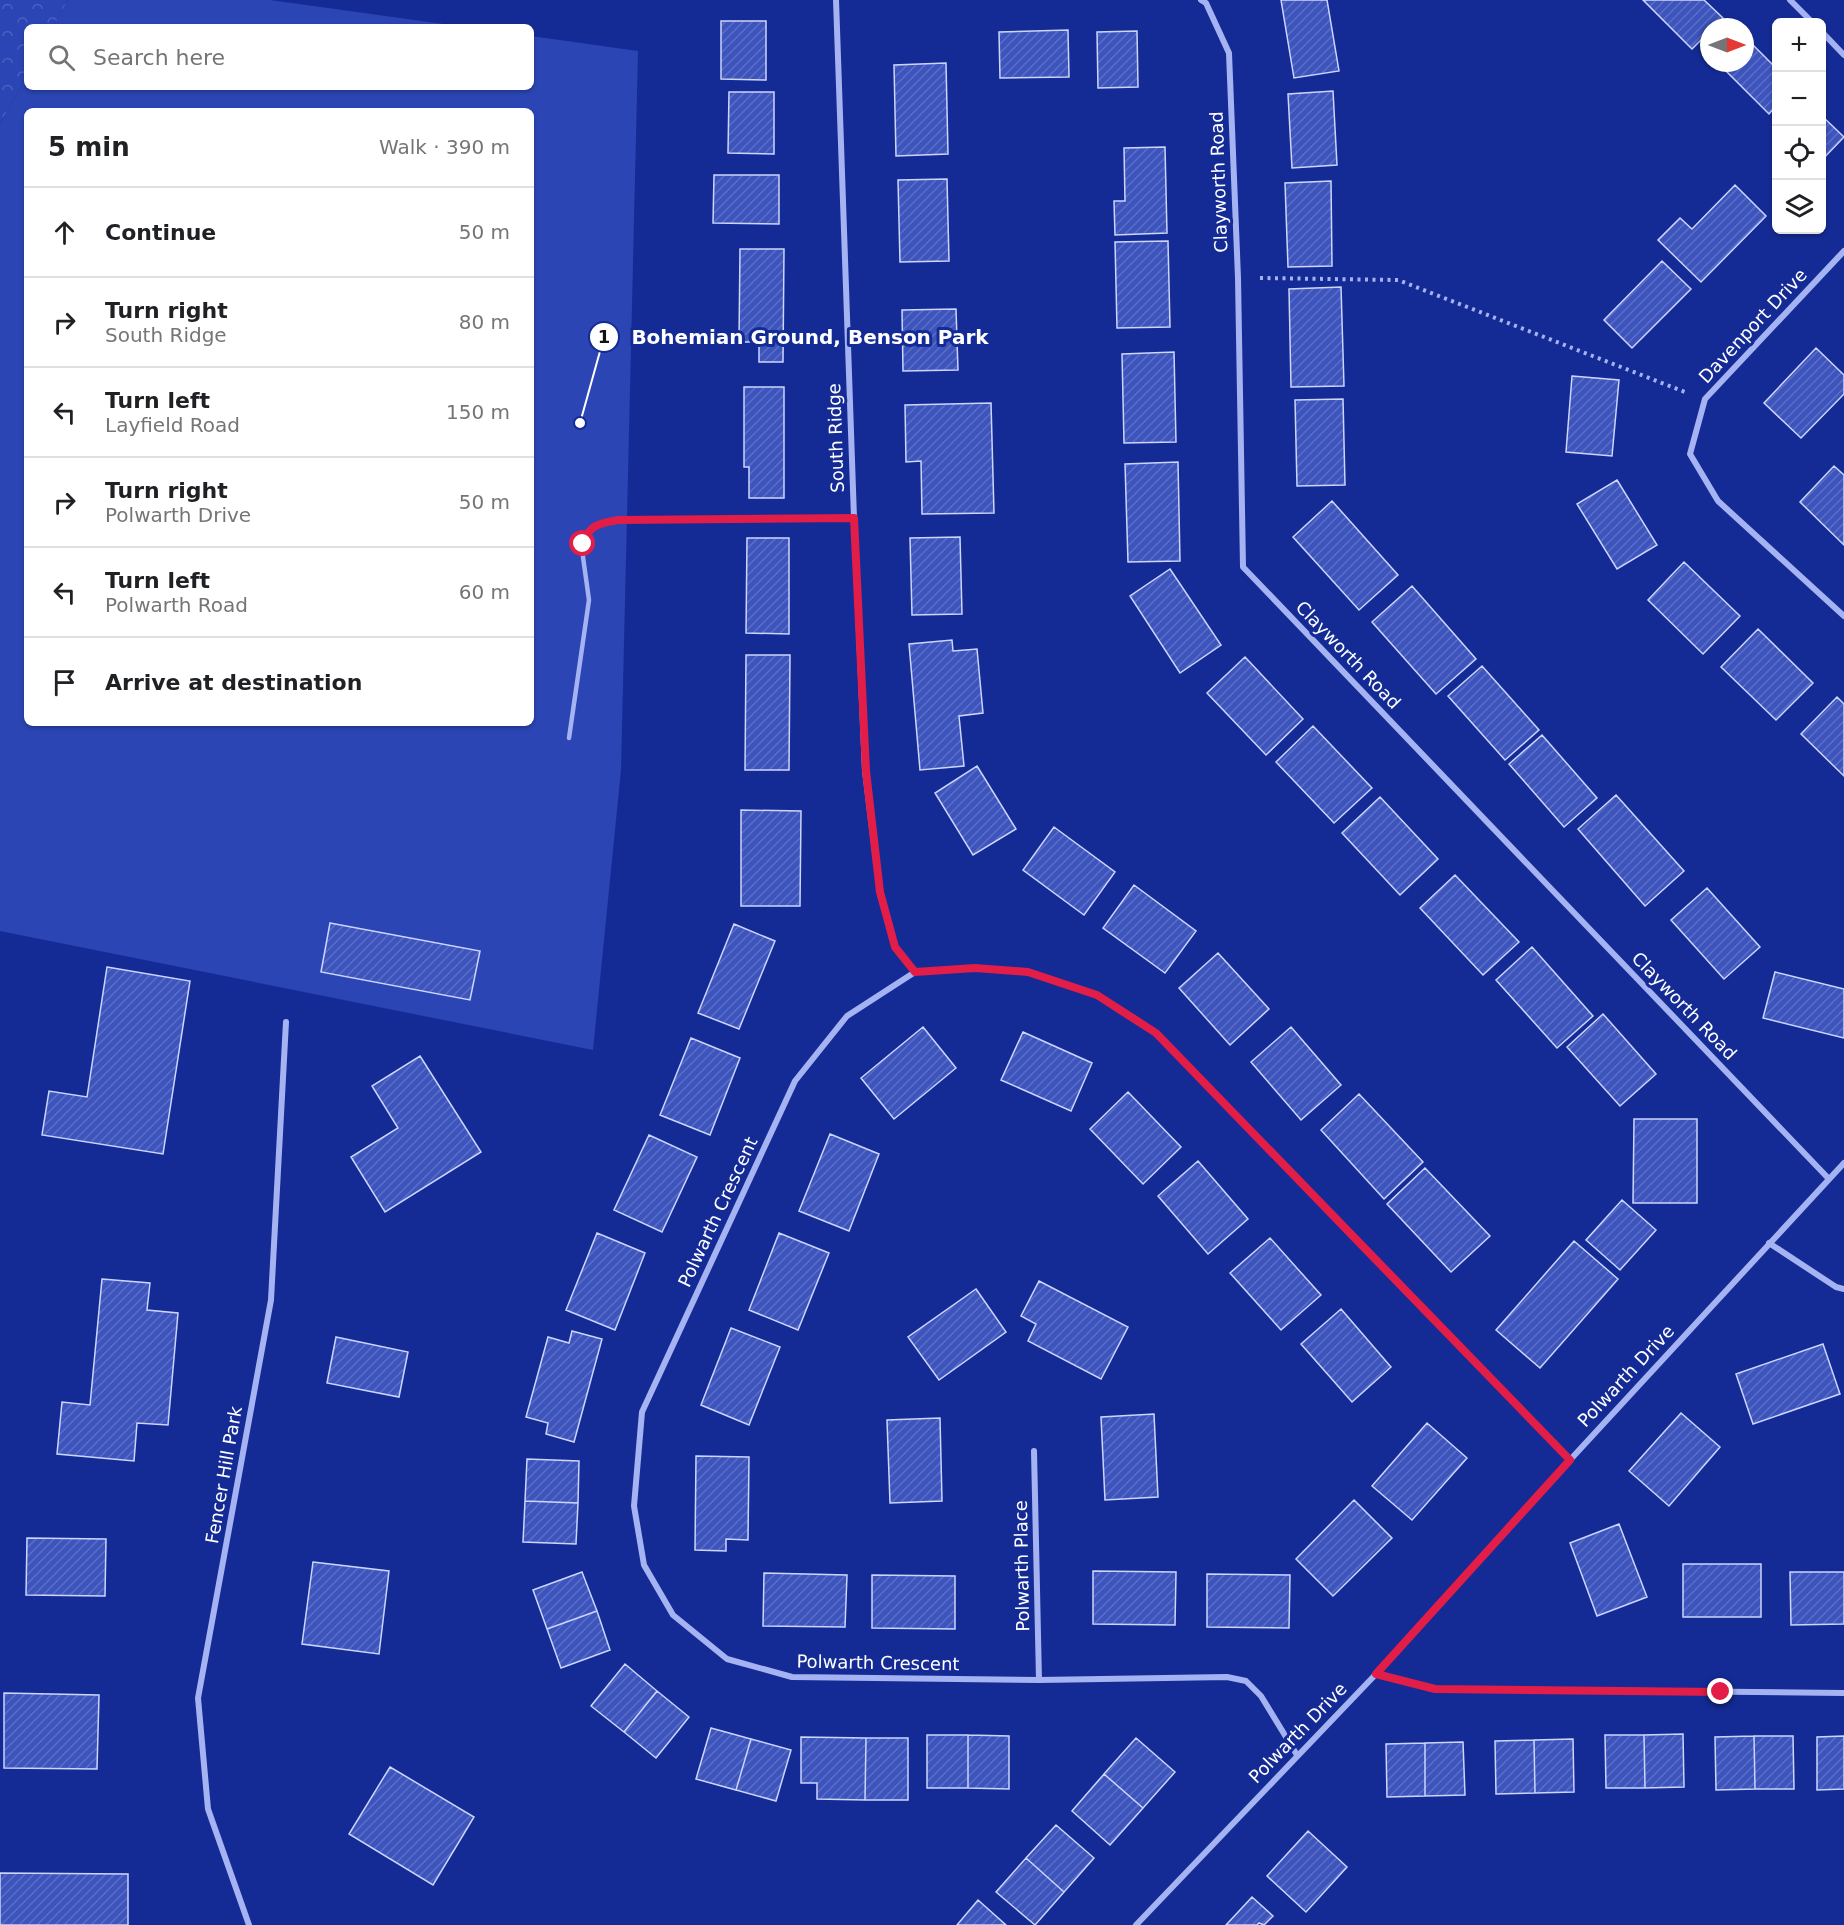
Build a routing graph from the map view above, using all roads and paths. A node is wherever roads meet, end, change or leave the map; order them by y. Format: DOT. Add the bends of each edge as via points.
graph roads {
  1 [pos="836,0"];
  2 [pos="1201,0"];
  3 [pos="1790,0"];
  4 [pos="1808,18"];
  5 [pos="1826,37"];
  6 [pos="1844,55"];
  7 [pos="1844,251"];
  8 [pos="1238,278"];
  9 [pos="1705,399"];
  10 [pos="854,518"];
  11 [pos="1844,616"];
  12 [pos="569,738"];
  13 [pos="915,972"];
  14 [pos="286,1022"];
  15 [pos="1844,1163"];
  16 [pos="1829,1179"];
  17 [pos="1769,1243"];
  18 [pos="1844,1289"];
  19 [pos="1034,1451"];
  20 [pos="1570,1460"];
  21 [pos="1376,1674"];
  22 [pos="1039,1680"];
  23 [pos="1844,1693"];
  24 [pos="1297,1755"];
  25 [pos="249,1925"];
  26 [pos="1136,1925"];
  1 -- 10 [label="street, South Ridge"];
  2 -- 8 [label="street, Clayworth Road" via="1206,3 1229,53"];
  3 -- 4 [label="street"];
  5 -- 6 [label="street"];
  7 -- 9 [label="street, Davenport Drive"];
  8 -- 9 [label="path" via="1398,280"];
  8 -- 16 [label="street, Clayworth Road" via="1243,567"];
  9 -- 11 [label="street, Davenport Drive" via="1690,454 1718,501"];
  10 -- 12 [label="lane" via="647,519 593,527 583,544 589,600"];
  10 -- 13 [label="street, South Ridge" via="866,771 880,892 895,947"];
  13 -- 20 [label="street" via="975,968 1028,972 1097,995 1156,1033"];
  13 -- 22 [label="street, Polwarth Crescent" via="847,1016 795,1081 642,1412 634,1506 644,1565 673,1615 727,1659 792,1677"];
  14 -- 25 [label="street, Fencer Hill Park" via="271,1300 198,1698 208,1809"];
  15 -- 16 [label="street, Polwarth Drive"];
  16 -- 17 [label="street, Polwarth Drive"];
  17 -- 18 [label="street"];
  17 -- 20 [label="street, Polwarth Drive"];
  19 -- 22 [label="street, Polwarth Place"];
  20 -- 21 [label="street, Polwarth Drive"];
  21 -- 23 [label="street" via="1435,1689"];
  21 -- 24 [label="street, Polwarth Drive"];
  22 -- 24 [label="street, Polwarth Crescent" via="1227,1677 1246,1681 1261,1696"];
  24 -- 26 [label="street, Polwarth Drive"];
}
